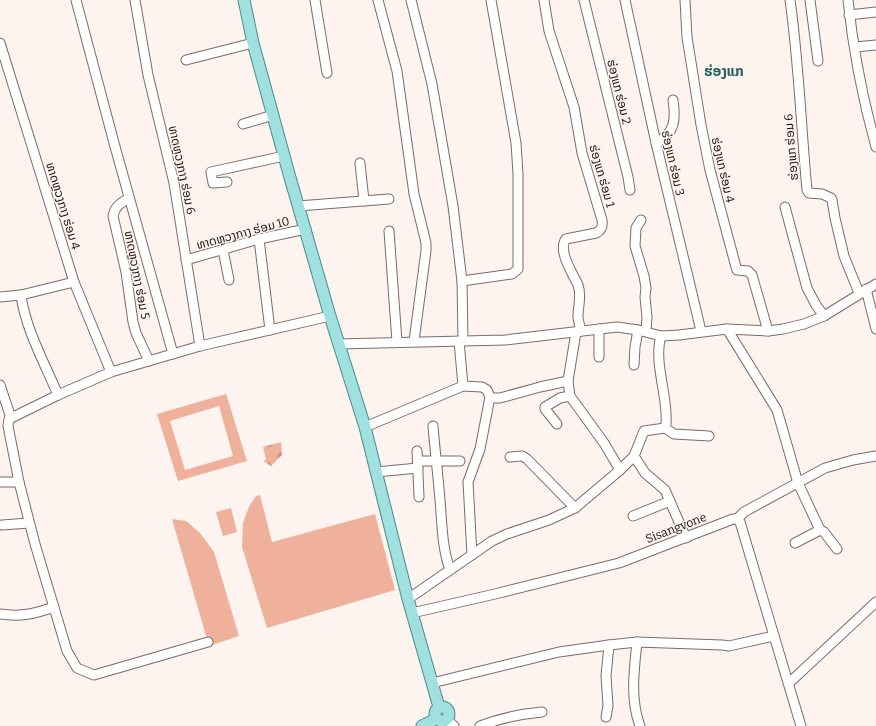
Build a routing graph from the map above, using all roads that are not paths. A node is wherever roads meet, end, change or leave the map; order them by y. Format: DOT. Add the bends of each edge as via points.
graph roads {
  1 [pos="76,0"];
  2 [pos="135,0"];
  3 [pos="244,0"];
  4 [pos="315,0"];
  5 [pos="378,0"];
  6 [pos="411,0"];
  7 [pos="491,0"];
  8 [pos="544,0"];
  9 [pos="584,0"];
  10 [pos="625,0"];
  11 [pos="685,0"];
  12 [pos="790,0"];
  13 [pos="810,0"];
  14 [pos="848,0"];
  15 [pos="876,12"];
  16 [pos="850,15"];
  17 [pos="0,43"];
  18 [pos="253,43"];
  19 [pos="876,45"];
  20 [pos="855,47"];
  21 [pos="186,60"];
  22 [pos="818,61"];
  23 [pos="327,73"];
  24 [pos="673,100"];
  25 [pos="273,115"];
  26 [pos="243,124"];
  27 [pos="656,143"];
  28 [pos="876,147"];
  29 [pos="284,156"];
  30 [pos="360,163"];
  31 [pos="227,182"];
  32 [pos="630,190"];
  33 [pos="130,198"];
  34 [pos="389,199"];
  35 [pos="364,201"];
  36 [pos="298,206"];
  37 [pos="786,207"];
  38 [pos="641,220"];
  39 [pos="306,229"];
  40 [pos="389,231"];
  41 [pos="259,239"];
  42 [pos="223,250"];
  43 [pos="186,260"];
  44 [pos="229,280"];
  45 [pos="462,281"];
  46 [pos="74,282"];
  47 [pos="876,284"];
  48 [pos="863,291"];
  49 [pos="21,294"];
  50 [pos="0,297"];
  51 [pos="330,316"];
  52 [pos="824,316"];
  53 [pos="599,329"];
  54 [pos="876,329"];
  55 [pos="270,330"];
  56 [pos="727,330"];
  57 [pos="642,331"];
  58 [pos="768,331"];
  59 [pos="579,332"];
  60 [pos="702,332"];
  61 [pos="661,336"];
  62 [pos="414,341"];
  63 [pos="461,341"];
  64 [pos="397,342"];
  65 [pos="338,344"];
  66 [pos="200,346"];
  67 [pos="173,354"];
  68 [pos="599,357"];
  69 [pos="149,361"];
  70 [pos="634,365"];
  71 [pos="111,372"];
  72 [pos="568,381"];
  73 [pos="0,385"];
  74 [pos="463,386"];
  75 [pos="58,395"];
  76 [pos="570,396"];
  77 [pos="490,397"];
  78 [pos="10,414"];
  79 [pos="0,416"];
  80 [pos="557,424"];
  81 [pos="433,426"];
  82 [pos="364,427"];
  83 [pos="665,428"];
  84 [pos="709,436"];
  85 [pos="417,451"];
  86 [pos="634,456"];
  87 [pos="876,456"];
  88 [pos="510,458"];
  89 [pos="435,461"];
  90 [pos="460,461"];
  91 [pos="418,465"];
  92 [pos="620,470"];
  93 [pos="376,472"];
  94 [pos="0,482"];
  95 [pos="19,482"];
  96 [pos="798,483"];
  97 [pos="419,497"];
  98 [pos="670,501"];
  99 [pos="575,508"];
  100 [pos="633,516"];
  101 [pos="737,519"];
  102 [pos="29,523"];
  103 [pos="2,525"];
  104 [pos="820,530"];
  105 [pos="686,538"];
  106 [pos="795,543"];
  107 [pos="837,549"];
  108 [pos="472,555"];
  109 [pos="450,570"];
  110 [pos="408,599"];
  111 [pos="876,604"];
  112 [pos="54,607"];
  113 [pos="412,613"];
  114 [pos="0,614"];
  115 [pos="774,636"];
  116 [pos="208,642"];
  117 [pos="637,642"];
  118 [pos="609,645"];
  119 [pos="432,683"];
  120 [pos="789,683"];
  121 [pos="542,712"];
  122 [pos="606,717"];
  123 [pos="446,722"];
  124 [pos="422,726"];
  125 [pos="480,726"];
  126 [pos="640,726"];
  127 [pos="801,726"];
  1 -- 33 [label="street"];
  2 -- 43 [label="street, ທາດຫຼວງກາງ ຮ່ອມ 6" via="148,74 174,183"];
  3 -- 18 [label="main road"];
  4 -- 23 [label="street"];
  5 -- 62 [label="street" via="397,71 414,194 426,243"];
  6 -- 45 [label="street" via="439,121 458,239"];
  7 -- 45 [label="street" via="516,143 518,269 512,274"];
  8 -- 59 [label="street, ຮ່ອງແກ ຮ່ອມ 1" via="549,31 574,107 582,153 602,220 602,225 596,233 566,239 563,245 580,296"];
  9 -- 32 [label="street, ຮ່ອງແກ ຮ່ອມ 2"];
  10 -- 27 [label="street, ຮ່ອງແກ ຮ່ອມ 3"];
  11 -- 58 [label="street, ຮ່ອງແກ ຮ່ອມ 4" via="687,37 714,185 737,270 752,275"];
  12 -- 48 [label="street, ຮ່ອງແກ ຮ່ອມ 6" via="798,65 807,190 809,193 828,196 832,200 844,256"];
  13 -- 22 [label="street"];
  14 -- 16 [label="street"];
  15 -- 16 [label="street"];
  16 -- 20 [label="street"];
  17 -- 46 [label="street, ທາດຫຼວງກາງ ຮ່ອມ 4"];
  18 -- 21 [label="street"];
  18 -- 25 [label="main road"];
  19 -- 20 [label="street"];
  20 -- 28 [label="street"];
  24 -- 27 [label="street" via="675,116 672,127 666,137"];
  25 -- 26 [label="street"];
  25 -- 29 [label="main road"];
  27 -- 60 [label="street, ຮ່ອງແກ ຮ່ອມ 3"];
  29 -- 31 [label="street" via="211,172 213,183"];
  29 -- 36 [label="main road"];
  30 -- 35 [label="street"];
  33 -- 67 [label="street"];
  33 -- 69 [label="street, ທາດຫຼວງກາງ ຮ່ອມ 5" via="114,210 114,216 133,322"];
  34 -- 35 [label="street"];
  35 -- 36 [label="street"];
  36 -- 39 [label="main road"];
  37 -- 52 [label="street" via="807,288"];
  38 -- 57 [label="street" via="636,228 635,246 646,288 647,317"];
  39 -- 41 [label="street, ທາດຫຼວງກາງ ຮ່ອມ 10"];
  39 -- 51 [label="main road"];
  40 -- 64 [label="street"];
  41 -- 42 [label="street, ທາດຫຼວງກາງ ຮ່ອມ 10"];
  41 -- 55 [label="street"];
  42 -- 43 [label="street, ທາດຫຼວງກາງ ຮ່ອມ 10"];
  42 -- 44 [label="street"];
  43 -- 66 [label="street, ທາດຫຼວງກາງ ຮ່ອມ 6"];
  45 -- 63 [label="street"];
  46 -- 49 [label="street"];
  46 -- 71 [label="street, ທາດຫຼວງກາງ ຮ່ອມ 4"];
  47 -- 48 [label="street"];
  48 -- 52 [label="street"];
  48 -- 54 [label="street"];
  49 -- 50 [label="street"];
  49 -- 75 [label="street" via="29,325"];
  51 -- 55 [label="street"];
  51 -- 65 [label="main road"];
  52 -- 58 [label="street" via="793,327"];
  53 -- 57 [label="street" via="617,327"];
  53 -- 59 [label="street"];
  53 -- 68 [label="street"];
  55 -- 66 [label="street"];
  56 -- 58 [label="street"];
  56 -- 60 [label="street"];
  56 -- 96 [label="street" via="777,410"];
  57 -- 61 [label="street"];
  57 -- 70 [label="street" via="635,347"];
  59 -- 63 [label="street" via="505,340"];
  59 -- 72 [label="street"];
  60 -- 61 [label="street"];
  61 -- 83 [label="street" via="658,348 666,399"];
  62 -- 63 [label="street"];
  62 -- 64 [label="street"];
  63 -- 74 [label="street"];
  64 -- 65 [label="street"];
  65 -- 82 [label="main road"];
  66 -- 67 [label="street"];
  67 -- 69 [label="street"];
  69 -- 71 [label="street"];
  71 -- 75 [label="street"];
  72 -- 76 [label="street"];
  72 -- 77 [label="street" via="500,398"];
  73 -- 78 [label="street"];
  74 -- 77 [label="street" via="482,387 487,390"];
  74 -- 82 [label="street"];
  75 -- 78 [label="street"];
  76 -- 80 [label="street" via="560,398 545,407"];
  76 -- 92 [label="street"];
  77 -- 108 [label="street" via="480,449 468,482"];
  78 -- 79 [label="street"];
  78 -- 95 [label="street" via="8,423"];
  81 -- 89 [label="street"];
  82 -- 93 [label="main road"];
  83 -- 84 [label="street" via="674,434"];
  83 -- 86 [label="street" via="642,432"];
  85 -- 91 [label="street"];
  86 -- 92 [label="street"];
  86 -- 98 [label="street" via="644,473 665,490"];
  87 -- 96 [label="street, Sisangvone" via="828,467"];
  88 -- 99 [label="street" via="522,456 528,459"];
  89 -- 90 [label="street"];
  89 -- 91 [label="street"];
  89 -- 109 [label="street" via="443,537"];
  91 -- 93 [label="street"];
  91 -- 97 [label="street"];
  92 -- 99 [label="street"];
  93 -- 110 [label="main road"];
  94 -- 95 [label="street"];
  95 -- 102 [label="street"];
  96 -- 101 [label="street, Sisangvone" via="742,513"];
  96 -- 104 [label="street"];
  98 -- 100 [label="street"];
  98 -- 105 [label="street"];
  99 -- 108 [label="street" via="507,534"];
  101 -- 105 [label="street, Sisangvone"];
  101 -- 115 [label="street"];
  102 -- 103 [label="street"];
  102 -- 112 [label="street"];
  104 -- 106 [label="street"];
  104 -- 107 [label="street"];
  105 -- 113 [label="street, Sisangvone" via="619,563"];
  108 -- 109 [label="street"];
  109 -- 110 [label="street"];
  110 -- 113 [label="main road"];
  111 -- 120 [label="street"];
  112 -- 114 [label="street" via="33,614"];
  112 -- 116 [label="street" via="67,652 77,668 94,675"];
  113 -- 119 [label="main road"];
  115 -- 117 [label="street" via="729,646"];
  115 -- 120 [label="street"];
  117 -- 118 [label="street"];
  117 -- 126 [label="street" via="633,675 637,719"];
  118 -- 119 [label="street" via="559,652"];
  118 -- 122 [label="street"];
  119 -- 123 [label="main road" via="439,707 435,713"];
  120 -- 127 [label="street"];
  121 -- 125 [label="street" via="519,714"];
  123 -- 124 [label="main road"];
}
